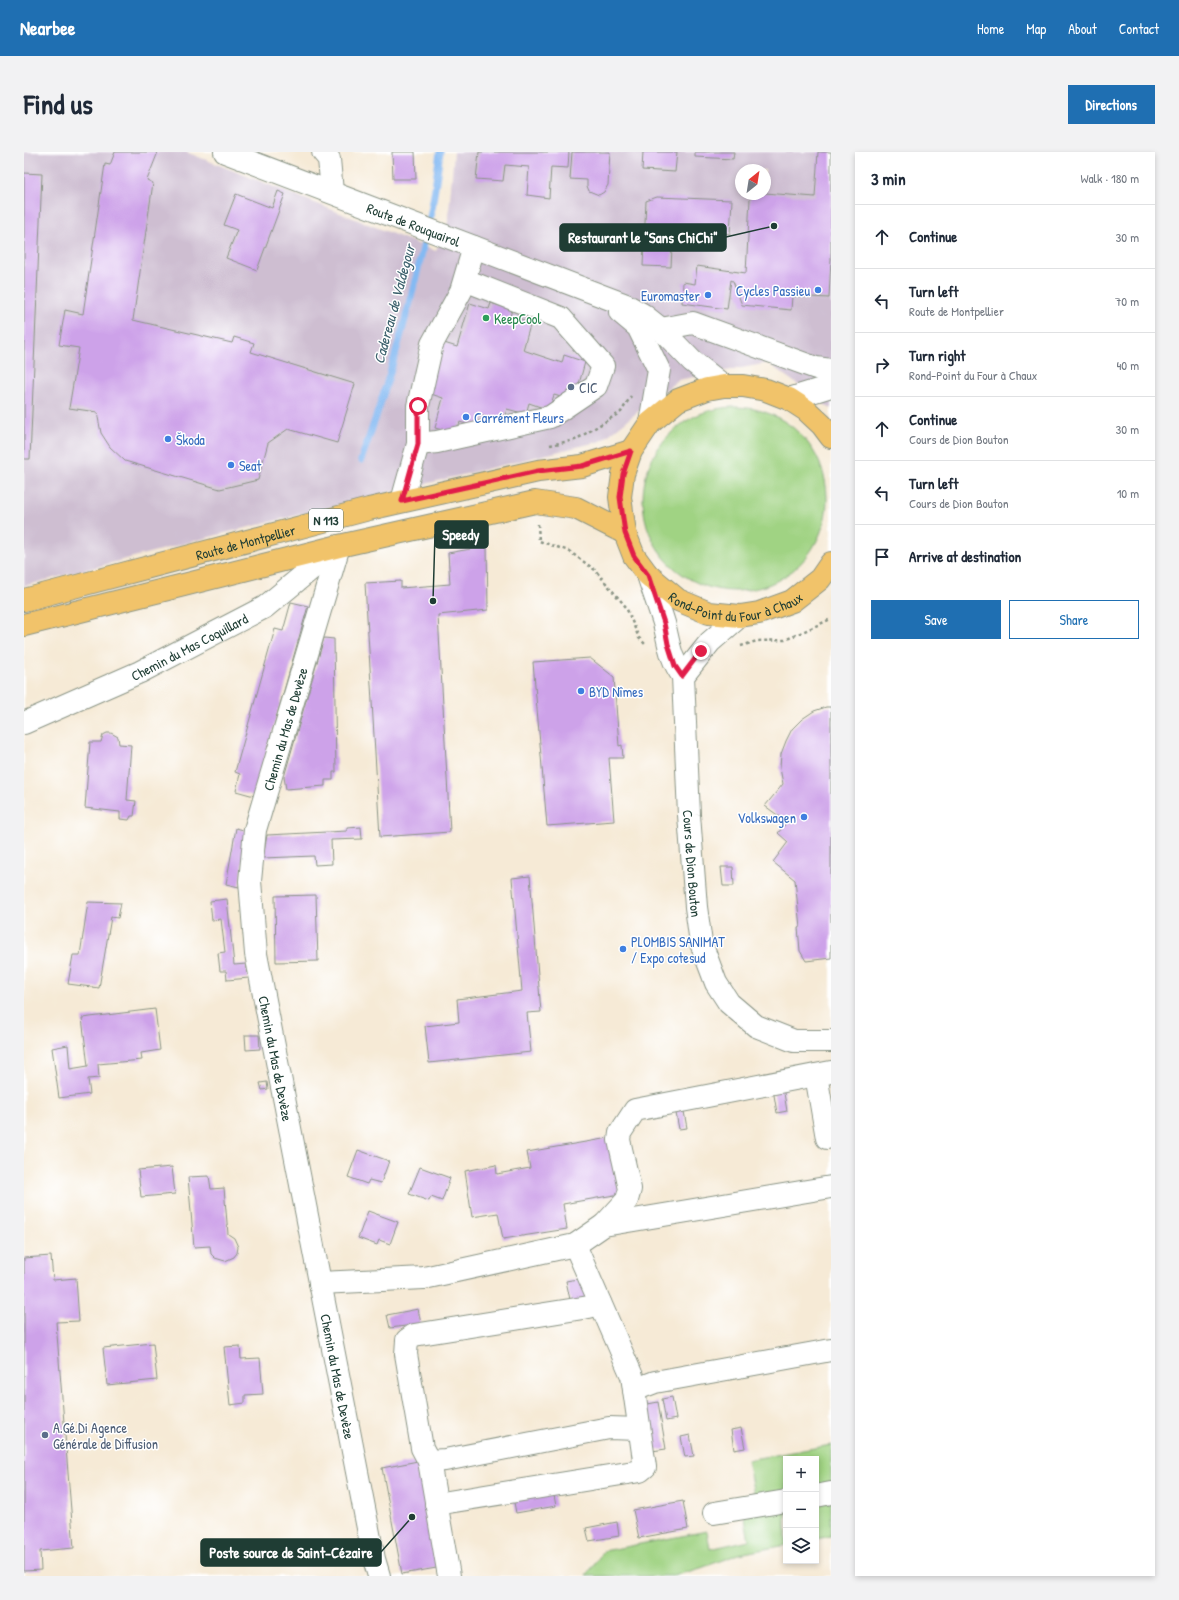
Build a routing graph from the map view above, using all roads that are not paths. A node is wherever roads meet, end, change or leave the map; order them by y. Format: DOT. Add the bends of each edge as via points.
graph roads {
  1 [pos="225,152"];
  2 [pos="323,152"];
  3 [pos="332,192"];
  4 [pos="474,247"];
  5 [pos="464,280"];
  6 [pos="602,296"];
  7 [pos="661,329"];
  8 [pos="831,370"];
  9 [pos="724,386"];
  10 [pos="831,386"];
  11 [pos="789,399"];
  12 [pos="650,423"];
  13 [pos="831,437"];
  14 [pos="418,444"];
  15 [pos="631,451"];
  16 [pos="402,501"];
  17 [pos="625,533"];
  18 [pos="339,546"];
  19 [pos="827,573"];
  20 [pos="648,575"];
  21 [pos="24,600"];
  22 [pos="740,616"];
  23 [pos="24,625"];
  24 [pos="682,676"];
  25 [pos="24,723"];
  26 [pos="831,1041"];
  27 [pos="823,1074"];
  28 [pos="827,1138"];
  29 [pos="831,1187"];
  30 [pos="604,1225"];
  31 [pos="575,1245"];
  32 [pos="320,1283"];
  33 [pos="600,1303"];
  34 [pos="831,1350"];
  35 [pos="634,1390"];
  36 [pos="639,1428"];
  37 [pos="428,1461"];
  38 [pos="831,1493"];
  39 [pos="819,1495"];
  40 [pos="783,1502"];
  41 [pos="436,1504"];
  42 [pos="714,1513"];
  43 [pos="379,1576"];
  44 [pos="449,1576"];
  1 -- 3 [label="street, Route de Rouquairol"];
  2 -- 3 [label="street" via="329,159"];
  3 -- 4 [label="street, Route de Rouquairol"];
  4 -- 5 [label="street"];
  4 -- 6 [label="street, Route de Rouquairol"];
  5 -- 14 [label="street" via="461,291 432,344 418,406"];
  5 -- 14 [label="street" via="562,318 603,366 596,386 550,417"];
  6 -- 7 [label="street, Route de Rouquairol" via="642,314"];
  6 -- 12 [label="street, Route de Rouquairol" via="638,327 659,370"];
  7 -- 8 [label="street" via="693,323 816,368"];
  7 -- 9 [label="street, Route de Rouquairol" via="692,361"];
  9 -- 11 [label="main road, Rond-Point du Four à Chaux" via="766,390"];
  9 -- 12 [label="main road, Rond-Point du Four à Chaux" via="707,389 678,400"];
  10 -- 11 [label="street"];
  11 -- 13 [label="main road, Rond-Point du Four à Chaux" via="806,410"];
  12 -- 15 [label="main road, Rond-Point du Four à Chaux"];
  14 -- 16 [label="street"];
  15 -- 16 [label="main road, Route de Montpellier / N 113" via="582,466 538,471"];
  15 -- 17 [label="main road, Rond-Point du Four à Chaux" via="623,474 620,497"];
  16 -- 21 [label="main road, Route de Montpellier / N 113"];
  17 -- 18 [label="main road, Route de Montpellier / N 113" via="576,508 535,502"];
  17 -- 20 [label="main road, Rond-Point du Four à Chaux" via="634,556"];
  18 -- 23 [label="main road, Route de Montpellier / N 113"];
  18 -- 25 [label="street, Chemin du Mas Coquillard" via="266,607 140,672"];
  18 -- 32 [label="street, Chemin du Mas de Devèze" via="255,830 250,881 256,954"];
  19 -- 22 [label="main road, Rond-Point du Four à Chaux" via="792,601 759,613"];
  20 -- 22 [label="main road, Rond-Point du Four à Chaux" via="678,600 710,613"];
  20 -- 24 [label="street, Cours de Dion Bouton" via="675,666"];
  22 -- 24 [label="street" via="710,642"];
  24 -- 26 [label="street, Cours de Dion Bouton" via="696,907 701,943 716,983 729,1003 756,1026 794,1041"];
  27 -- 28 [label="street"];
  27 -- 30 [label="street" via="636,1110 620,1133 619,1140 630,1189 627,1200"];
  29 -- 30 [label="street"];
  30 -- 31 [label="street"];
  31 -- 32 [label="street" via="424,1278"];
  31 -- 33 [label="street"];
  32 -- 43 [label="street, Chemin du Mas de Devèze"];
  33 -- 35 [label="street" via="632,1376"];
  33 -- 37 [label="street" via="589,1307 414,1335 407,1340 406,1354 422,1448"];
  34 -- 35 [label="street" via="655,1382"];
  35 -- 36 [label="street"];
  36 -- 37 [label="street" via="609,1428 445,1460"];
  36 -- 41 [label="street" via="645,1467 640,1471"];
  37 -- 41 [label="street"];
  38 -- 39 [label="street"];
  40 -- 42 [label="street"];
  41 -- 44 [label="street"];
}
